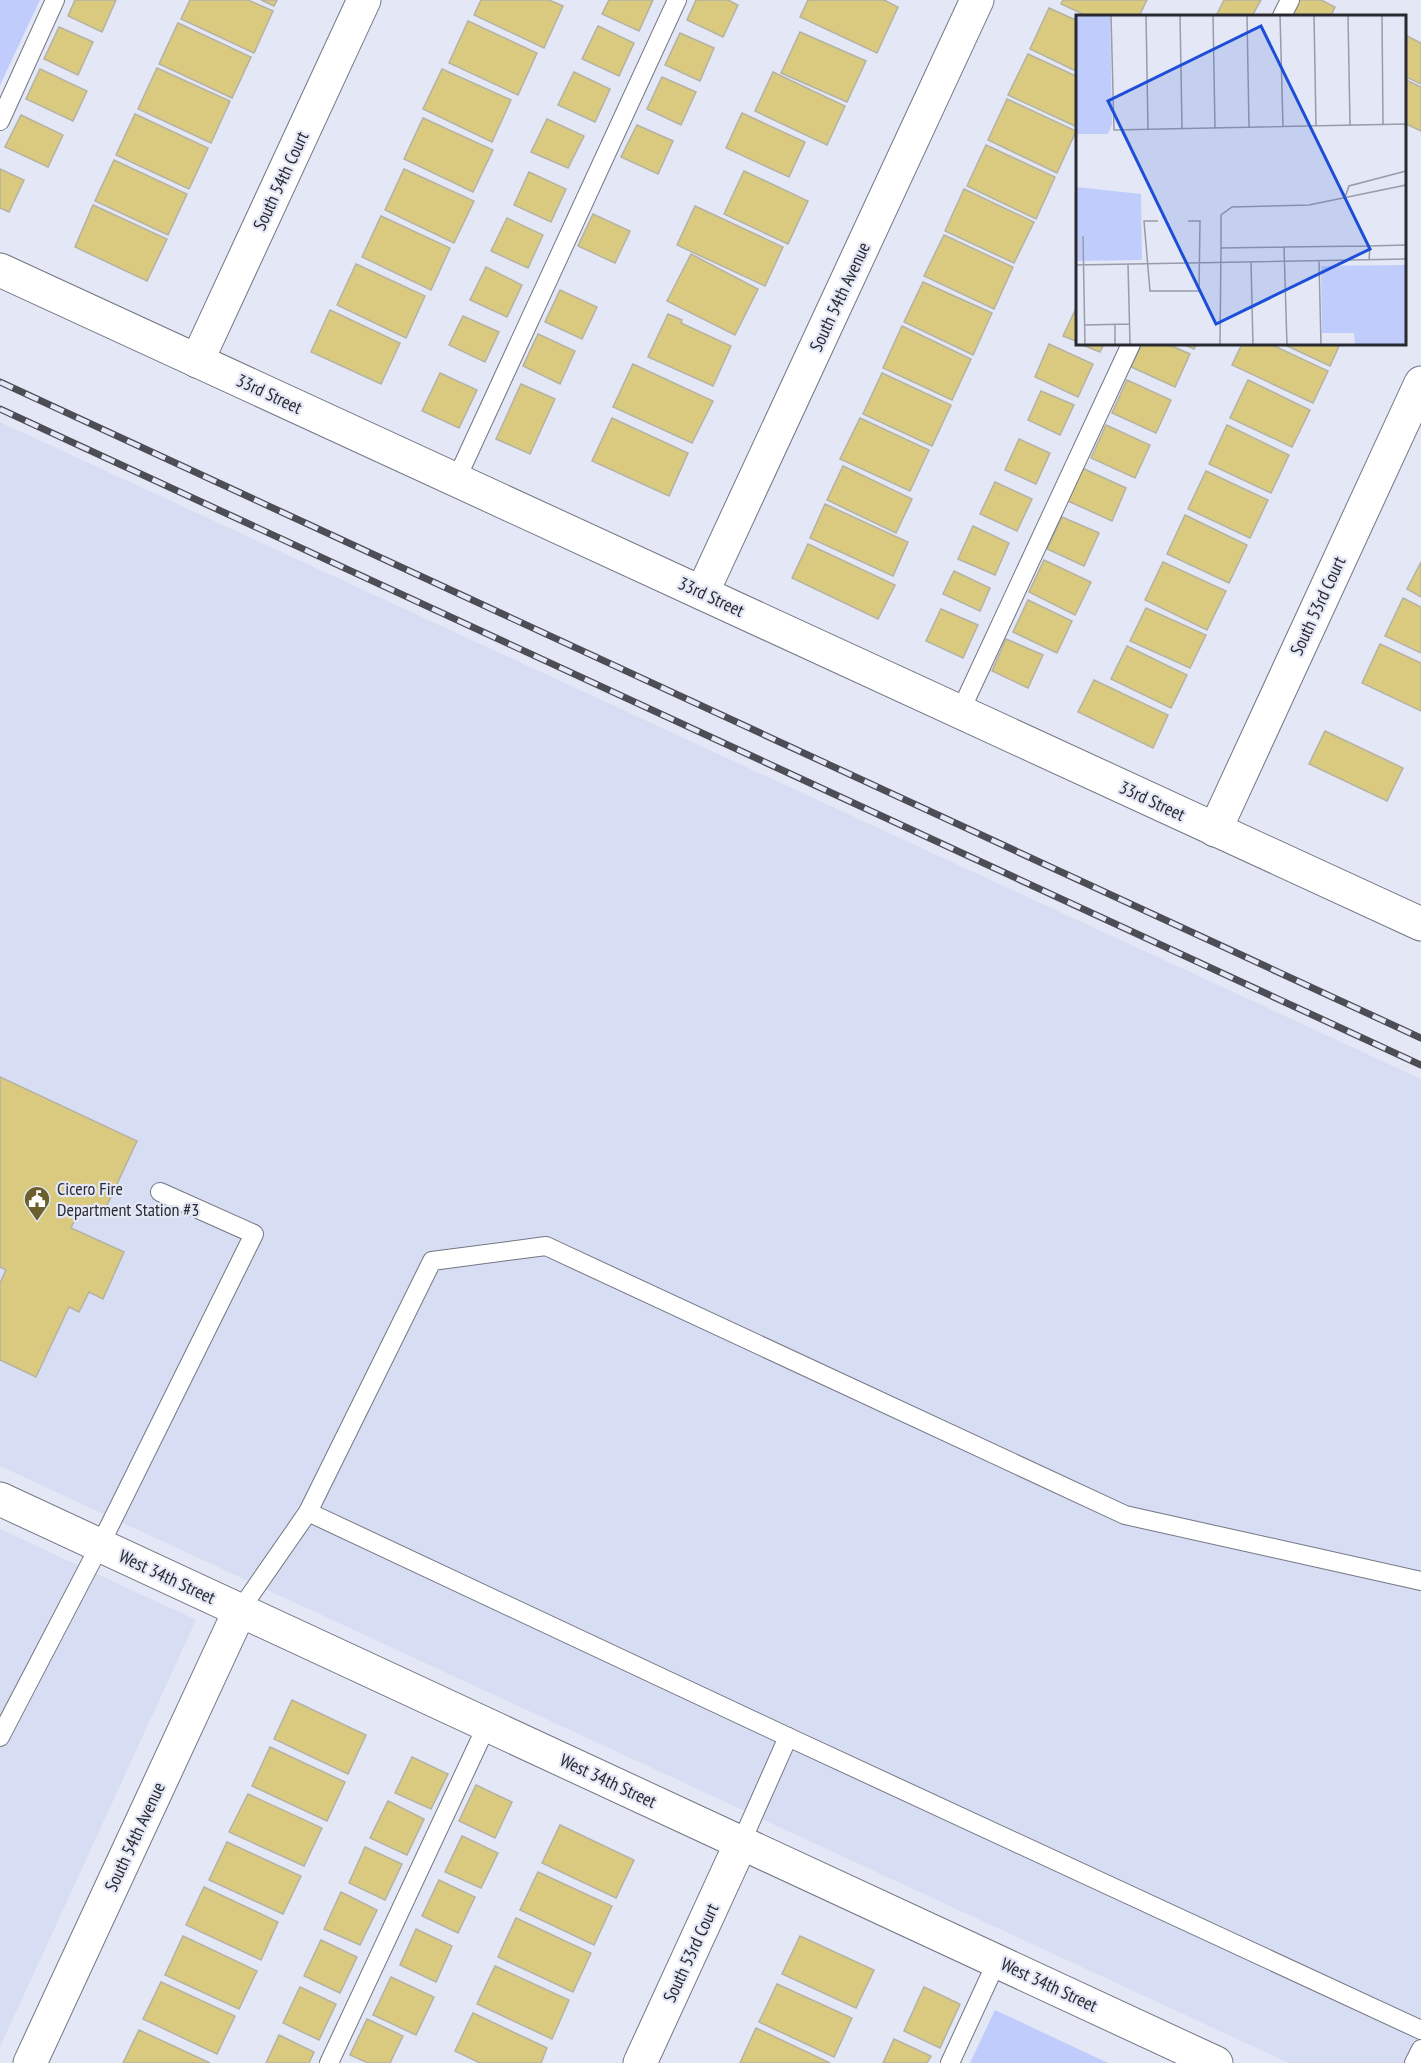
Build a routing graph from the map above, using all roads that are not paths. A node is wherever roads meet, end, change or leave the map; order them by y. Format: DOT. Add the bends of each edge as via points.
graph roads {
  1 [pos="55,0"];
  2 [pos="364,0"];
  3 [pos="677,0"];
  4 [pos="977,0"];
  5 [pos="1290,0"];
  6 [pos="1282,15"];
  7 [pos="0,121"];
  8 [pos="0,270"];
  9 [pos="1131,345"];
  10 [pos="197,361"];
  11 [pos="1421,383"];
  12 [pos="456,480"];
  13 [pos="702,593"];
  14 [pos="960,712"];
  15 [pos="1215,830"];
  16 [pos="1421,924"];
  17 [pos="160,1192"];
  18 [pos="0,1499"];
  19 [pos="308,1512"];
  20 [pos="100,1545"];
  21 [pos="1421,1581"];
  22 [pos="240,1610"];
  23 [pos="487,1725"];
  24 [pos="0,1737"];
  25 [pos="788,1737"];
  26 [pos="741,1843"];
  27 [pos="997,1961"];
  28 [pos="1421,2030"];
  29 [pos="1421,2049"];
  30 [pos="30,2063"];
  31 [pos="329,2063"];
  32 [pos="640,2063"];
  33 [pos="950,2063"];
  34 [pos="1216,2063"];
  35 [pos="1414,2063"];
  1 -- 7 [label="lane"];
  2 -- 10 [label="street, South 54th Court"];
  3 -- 12 [label="lane"];
  4 -- 13 [label="street, South 54th Avenue"];
  5 -- 6 [label="lane"];
  8 -- 10 [label="street, 33rd Street"];
  9 -- 14 [label="lane"];
  10 -- 12 [label="street, 33rd Street"];
  11 -- 15 [label="street, South 53rd Court"];
  12 -- 13 [label="street, 33rd Street"];
  13 -- 14 [label="street, 33rd Street"];
  14 -- 15 [label="street, 33rd Street"];
  15 -- 16 [label="street, 33rd Street"];
  17 -- 20 [label="lane" via="254,1234"];
  18 -- 20 [label="street, West 34th Street"];
  19 -- 21 [label="lane" via="432,1261 546,1245 1125,1515"];
  19 -- 22 [label="lane"];
  19 -- 25 [label="lane"];
  20 -- 22 [label="street, West 34th Street"];
  20 -- 24 [label="lane"];
  22 -- 23 [label="street, West 34th Street"];
  22 -- 30 [label="street, South 54th Avenue"];
  23 -- 26 [label="street, West 34th Street"];
  23 -- 31 [label="lane"];
  25 -- 26 [label="lane"];
  25 -- 28 [label="lane"];
  26 -- 27 [label="street, West 34th Street"];
  26 -- 32 [label="street, South 53rd Court"];
  27 -- 33 [label="lane"];
  27 -- 34 [label="street, West 34th Street"];
  29 -- 35 [label="lane"];
}
